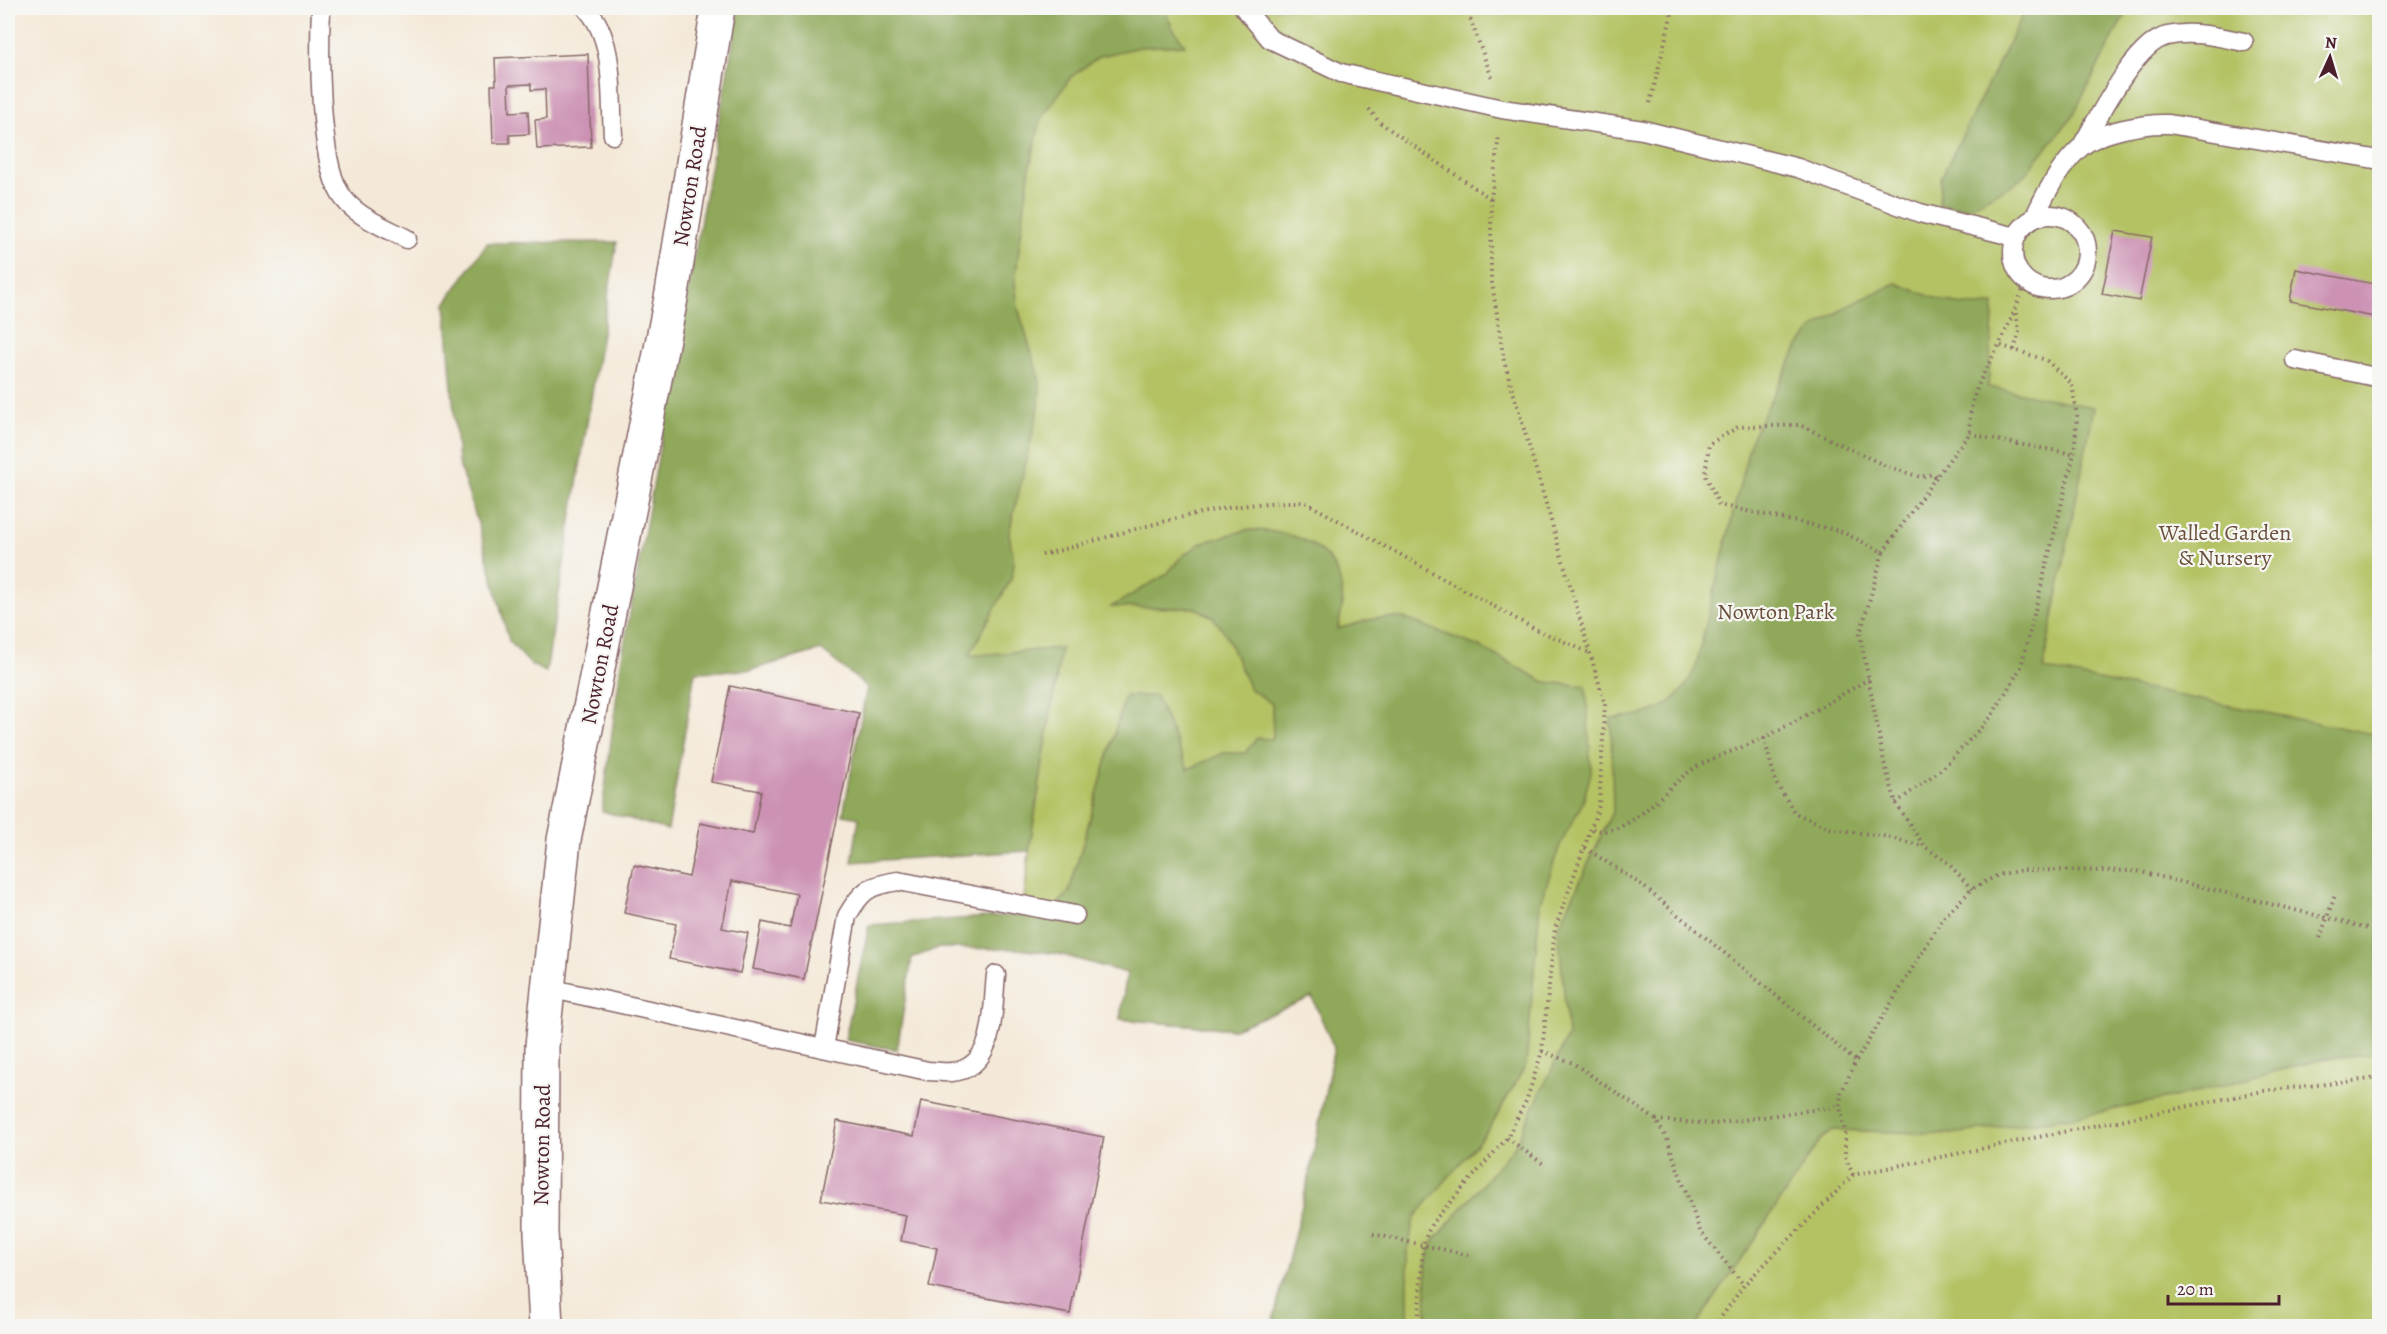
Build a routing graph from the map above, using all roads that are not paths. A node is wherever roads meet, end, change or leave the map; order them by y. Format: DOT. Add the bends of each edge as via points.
graph roads {
  1 [pos="321,8"];
  2 [pos="586,8"];
  3 [pos="718,8"];
  4 [pos="1244,8"];
  5 [pos="2244,42"];
  6 [pos="613,135"];
  7 [pos="2081,147"];
  8 [pos="2379,160"];
  9 [pos="2034,218"];
  10 [pos="2016,237"];
  11 [pos="407,239"];
  12 [pos="2295,360"];
  13 [pos="2379,378"];
  14 [pos="1075,915"];
  15 [pos="996,975"];
  16 [pos="548,987"];
  17 [pos="824,1048"];
  18 [pos="546,1326"];
  1 -- 11 [label="lane" via="326,151 340,194 363,216"];
  2 -- 6 [label="lane" via="597,19 607,51"];
  3 -- 16 [label="street, Nowton Road" via="672,293 564,840"];
  4 -- 10 [label="lane" via="1270,39 1341,73 1502,109 1643,130 1798,168 1920,213"];
  5 -- 7 [label="lane" via="2201,34 2164,36 2135,58"];
  7 -- 8 [label="lane" via="2121,129 2150,123"];
  7 -- 9 [label="lane" via="2045,193"];
  9 -- 10 [label="lane"];
  9 -- 10 [label="lane" via="2046,215 2069,220 2078,228 2087,250 2080,273 2061,287 2038,287 2027,280 2014,261"];
  12 -- 13 [label="lane"];
  14 -- 17 [label="lane" via="898,881 873,885 858,897 847,916"];
  15 -- 17 [label="lane" via="988,1043 971,1066 953,1072 928,1071"];
  16 -- 17 [label="lane"];
  16 -- 18 [label="street, Nowton Road" via="542,1046 541,1220"];
}
